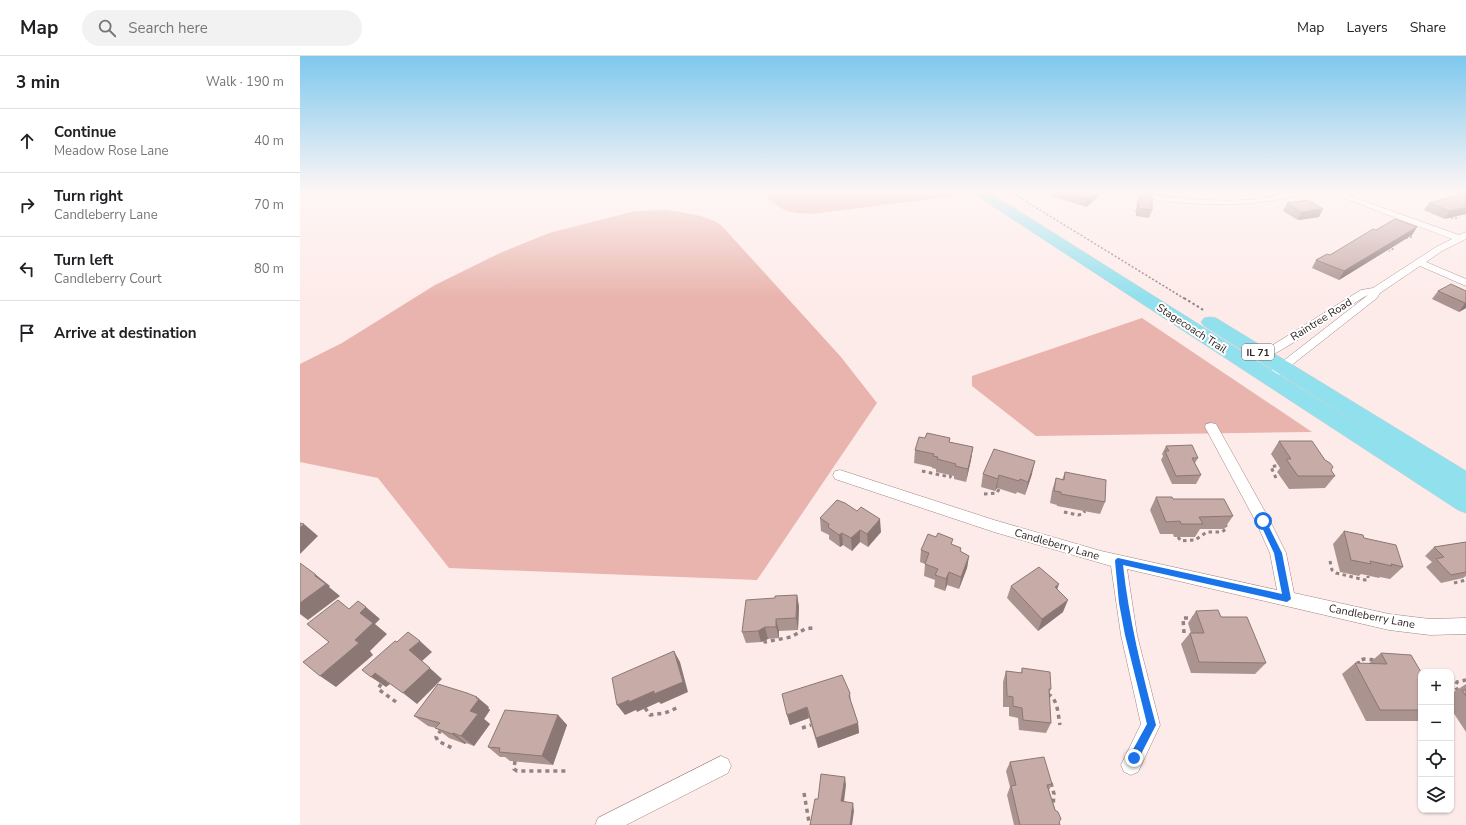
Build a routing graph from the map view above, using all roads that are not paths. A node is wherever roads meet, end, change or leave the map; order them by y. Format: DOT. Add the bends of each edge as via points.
graph roads {
  1 [pos="1038,227"];
  2 [pos="1054,227"];
  3 [pos="1435,227"];
  4 [pos="1462,236"];
  5 [pos="1419,262"];
  6 [pos="1466,284"];
  7 [pos="1376,291"];
  8 [pos="1254,358"];
  9 [pos="1275,372"];
  10 [pos="1211,427"];
  11 [pos="840,475"];
  12 [pos="1466,482"];
  13 [pos="1466,504"];
  14 [pos="1118,561"];
  15 [pos="1287,599"];
  16 [pos="1466,626"];
  17 [pos="1131,764"];
  18 [pos="721,766"];
  19 [pos="605,825"];
  1 -- 8 [label="main road, Stagecoach Trail / IL 71"];
  2 -- 8 [label="main road, Stagecoach Trail / IL 71"];
  3 -- 4 [label="street"];
  4 -- 5 [label="street, Raintree Road"];
  5 -- 6 [label="street"];
  5 -- 7 [label="street, Raintree Road"];
  7 -- 8 [label="street, Raintree Road" via="1365,292 1272,350"];
  7 -- 9 [label="street, Raintree Road" via="1373,296"];
  8 -- 9 [label="main road, Stagecoach Trail / IL 71"];
  9 -- 12 [label="main road, Stagecoach Trail / IL 71"];
  9 -- 13 [label="main road, Stagecoach Trail / IL 71"];
  10 -- 15 [label="street" via="1278,553"];
  11 -- 14 [label="street, Candleberry Lane" via="994,526"];
  14 -- 15 [label="street, Candleberry Lane"];
  14 -- 17 [label="street" via="1129,635 1151,725"];
  15 -- 16 [label="street, Candleberry Lane" via="1389,622 1430,627"];
  18 -- 19 [label="street"];
}
